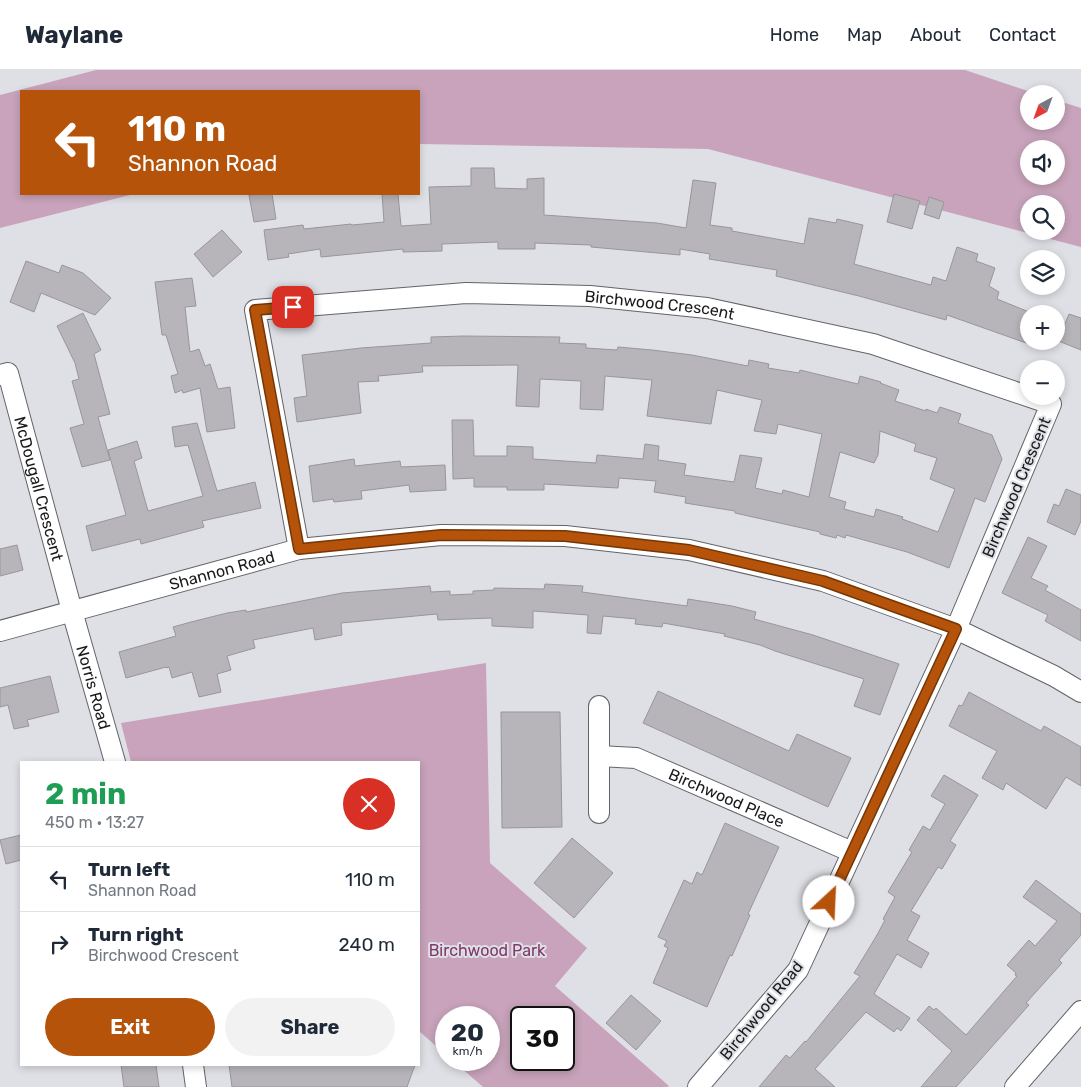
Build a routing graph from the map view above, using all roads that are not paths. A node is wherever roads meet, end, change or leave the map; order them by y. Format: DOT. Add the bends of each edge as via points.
graph roads {
  1 [pos="0,375"];
  2 [pos="299,549"];
  3 [pos="72,612"];
  4 [pos="956,629"];
  5 [pos="0,631"];
  6 [pos="1081,692"];
  7 [pos="599,706"];
  8 [pos="599,756"];
  9 [pos="115,761"];
  10 [pos="599,813"];
  11 [pos="852,852"];
  12 [pos="1081,1011"];
  13 [pos="193,1066"];
  14 [pos="196,1087"];
  15 [pos="698,1087"];
  16 [pos="1015,1087"];
  1 -- 3 [label="street, McDougall Crescent" via="8,373"];
  2 -- 3 [label="street, Shannon Road"];
  2 -- 4 [label="street, Shannon Road" via="450,535 565,536 689,550 823,581"];
  2 -- 4 [label="street, Birchwood Crescent" via="255,310 466,293 590,296 707,308 873,344 1051,404"];
  3 -- 5 [label="street, Shannon Road"];
  3 -- 9 [label="street, Norris Road"];
  4 -- 6 [label="street, Shannon Road"];
  4 -- 11 [label="street, Birchwood Road"];
  7 -- 8 [label="street"];
  8 -- 10 [label="street"];
  8 -- 11 [label="street, Birchwood Place" via="636,758"];
  11 -- 15 [label="street, Birchwood Road" via="798,970"];
  12 -- 16 [label="street"];
  13 -- 14 [label="street"];
}
